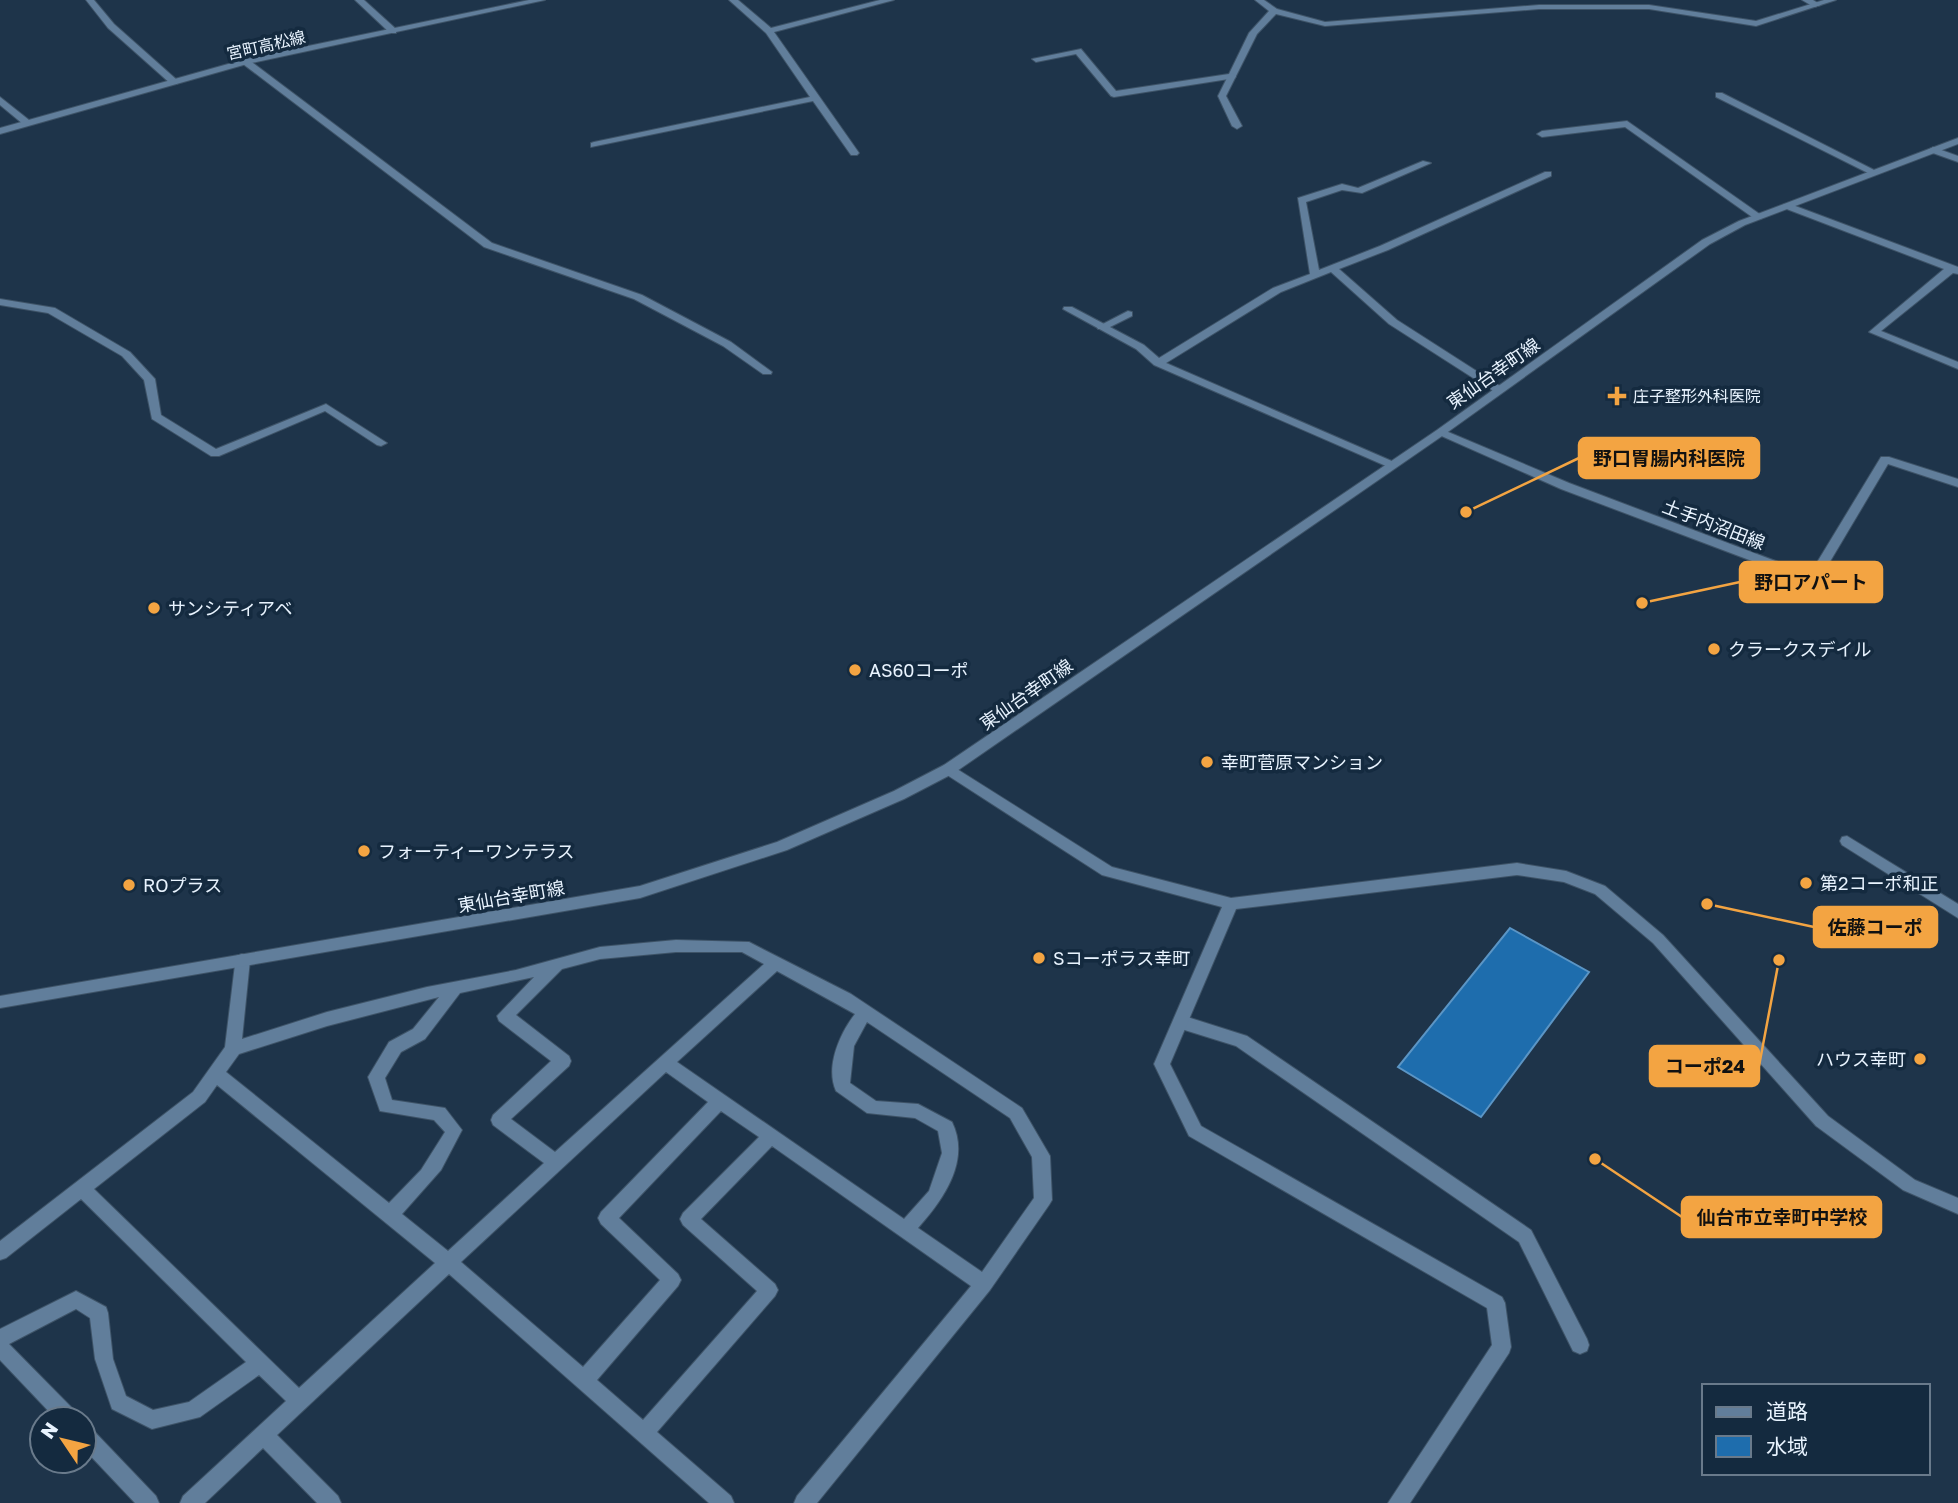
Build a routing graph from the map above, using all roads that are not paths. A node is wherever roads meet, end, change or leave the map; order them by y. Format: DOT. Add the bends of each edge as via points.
graph roads {
  1 [pos="90,0"];
  2 [pos="359,0"];
  3 [pos="541,0"];
  4 [pos="733,0"];
  5 [pos="891,0"];
  6 [pos="1259,0"];
  7 [pos="1806,0"];
  8 [pos="1832,0"];
  9 [pos="1817,5"];
  10 [pos="1274,11"];
  11 [pos="393,31"];
  12 [pos="769,31"];
  13 [pos="1036,59"];
  14 [pos="246,62"];
  15 [pos="1232,75"];
  16 [pos="174,82"];
  17 [pos="1719,95"];
  18 [pos="816,98"];
  19 [pos="0,100"];
  20 [pos="26,122"];
  21 [pos="1237,126"];
  22 [pos="0,131"];
  23 [pos="1542,134"];
  24 [pos="1958,141"];
  25 [pos="594,145"];
  26 [pos="1933,150"];
  27 [pos="854,153"];
  28 [pos="1958,159"];
  29 [pos="1426,163"];
  30 [pos="1875,173"];
  31 [pos="1548,174"];
  32 [pos="1787,206"];
  33 [pos="1758,216"];
  34 [pos="1332,268"];
  35 [pos="1955,270"];
  36 [pos="1315,275"];
  37 [pos="0,302"];
  38 [pos="1068,309"];
  39 [pos="1128,314"];
  40 [pos="1102,327"];
  41 [pos="1158,363"];
  42 [pos="1958,366"];
  43 [pos="767,372"];
  44 [pos="1499,390"];
  45 [pos="1441,432"];
  46 [pos="382,443"];
  47 [pos="1390,464"];
  48 [pos="1958,483"];
  49 [pos="949,769"];
  50 [pos="1847,841"];
  51 [pos="1231,904"];
  52 [pos="1958,912"];
  53 [pos="242,960"];
  54 [pos="775,963"];
  55 [pos="557,964"];
  56 [pos="455,988"];
  57 [pos="0,1002"];
  58 [pos="865,1013"];
  59 [pos="1181,1022"];
  60 [pos="233,1049"];
  61 [pos="665,1063"];
  62 [pos="216,1074"];
  63 [pos="720,1101"];
  64 [pos="771,1136"];
  65 [pos="555,1162"];
  66 [pos="82,1188"];
  67 [pos="1958,1206"];
  68 [pos="390,1214"];
  69 [pos="906,1230"];
  70 [pos="0,1252"];
  71 [pos="449,1262"];
  72 [pos="984,1284"];
  73 [pos="0,1339"];
  74 [pos="1580,1345"];
  75 [pos="0,1347"];
  76 [pos="260,1363"];
  77 [pos="584,1380"];
  78 [pos="299,1401"];
  79 [pos="56,1405"];
  80 [pos="644,1433"];
  81 [pos="263,1435"];
  82 [pos="98,1450"];
  83 [pos="149,1503"];
  84 [pos="190,1503"];
  85 [pos="331,1503"];
  86 [pos="724,1503"];
  87 [pos="804,1503"];
  88 [pos="1398,1503"];
  1 -- 16 [label="street" via="111,26"];
  2 -- 11 [label="street"];
  3 -- 11 [label="street, 宮町高松線"];
  4 -- 12 [label="street"];
  5 -- 12 [label="street"];
  6 -- 10 [label="street"];
  7 -- 9 [label="street"];
  8 -- 9 [label="street"];
  9 -- 10 [label="street" via="1756,24 1648,7 1539,7 1325,24"];
  10 -- 15 [label="street" via="1253,33"];
  11 -- 14 [label="street, 宮町高松線"];
  12 -- 18 [label="street"];
  13 -- 15 [label="street" via="1078,51 1114,94"];
  14 -- 16 [label="street, 宮町高松線"];
  14 -- 43 [label="street" via="488,245 638,297 727,344"];
  15 -- 21 [label="street" via="1222,96"];
  16 -- 20 [label="street, 宮町高松線"];
  17 -- 30 [label="street"];
  18 -- 25 [label="street"];
  18 -- 27 [label="street"];
  19 -- 20 [label="street"];
  20 -- 22 [label="street, 宮町高松線"];
  23 -- 33 [label="street" via="1627,124"];
  24 -- 26 [label="street, 東仙台幸町線"];
  26 -- 28 [label="street"];
  26 -- 30 [label="street, 東仙台幸町線"];
  29 -- 36 [label="street" via="1359,191 1342,187 1301,200"];
  30 -- 32 [label="street, 東仙台幸町線"];
  31 -- 34 [label="street"];
  32 -- 33 [label="street, 東仙台幸町線"];
  32 -- 35 [label="street"];
  33 -- 44 [label="street, 東仙台幸町線" via="1706,242"];
  34 -- 36 [label="street"];
  34 -- 44 [label="street" via="1393,322"];
  35 -- 42 [label="street" via="1874,332"];
  36 -- 41 [label="street" via="1277,290"];
  37 -- 46 [label="street" via="51,310 126,354 149,379 156,417 215,454 326,407"];
  38 -- 40 [label="street"];
  39 -- 40 [label="street"];
  40 -- 41 [label="street" via="1140,347"];
  41 -- 47 [label="street"];
  44 -- 45 [label="street, 東仙台幸町線"];
  45 -- 47 [label="street, 東仙台幸町線"];
  45 -- 48 [label="street, 土手内沼田線" via="1566,486 1813,580 1885,458"];
  47 -- 49 [label="street, 東仙台幸町線"];
  49 -- 51 [label="street" via="1107,871"];
  49 -- 53 [label="street, 東仙台幸町線" via="782,846 640,891"];
  50 -- 52 [label="street"];
  51 -- 59 [label="street"];
  51 -- 67 [label="street" via="1517,869 1566,877 1600,890 1658,939 1822,1121 1909,1185"];
  53 -- 57 [label="street, 東仙台幸町線"];
  53 -- 60 [label="street"];
  54 -- 55 [label="street" via="744,946 676,946 600,953"];
  54 -- 58 [label="street"];
  54 -- 61 [label="street"];
  55 -- 56 [label="street"];
  55 -- 65 [label="street" via="505,1016 562,1061 499,1120"];
  56 -- 60 [label="street" via="327,1019"];
  56 -- 68 [label="street" via="419,1034 395,1046 376,1077 386,1106 439,1113 454,1130 426,1180"];
  58 -- 69 [label="street" via="851,1028 841,1058 842,1086 873,1108 918,1111 946,1126 951,1153 936,1195"];
  58 -- 72 [label="street" via="1016,1113 1041,1156 1043,1200"];
  59 -- 74 [label="street" via="1241,1041 1525,1236"];
  59 -- 88 [label="street" via="1162,1064 1195,1130 1496,1303 1502,1347"];
  60 -- 62 [label="street"];
  61 -- 63 [label="street"];
  61 -- 65 [label="street"];
  62 -- 66 [label="street" via="199,1097"];
  62 -- 68 [label="street"];
  63 -- 64 [label="street"];
  63 -- 77 [label="street" via="607,1218 672,1280"];
  64 -- 69 [label="street"];
  64 -- 80 [label="street" via="690,1219 769,1290"];
  65 -- 71 [label="street"];
  66 -- 70 [label="street"];
  66 -- 76 [label="street"];
  68 -- 71 [label="street"];
  69 -- 72 [label="street"];
  71 -- 77 [label="street"];
  71 -- 78 [label="street"];
  72 -- 87 [label="street"];
  73 -- 76 [label="street" via="76,1300 99,1313 104,1359 119,1402 152,1420 193,1410"];
  75 -- 79 [label="street"];
  76 -- 78 [label="street"];
  77 -- 80 [label="street"];
  78 -- 81 [label="street"];
  80 -- 86 [label="street"];
  81 -- 84 [label="street"];
  81 -- 85 [label="street"];
  82 -- 83 [label="street"];
}
